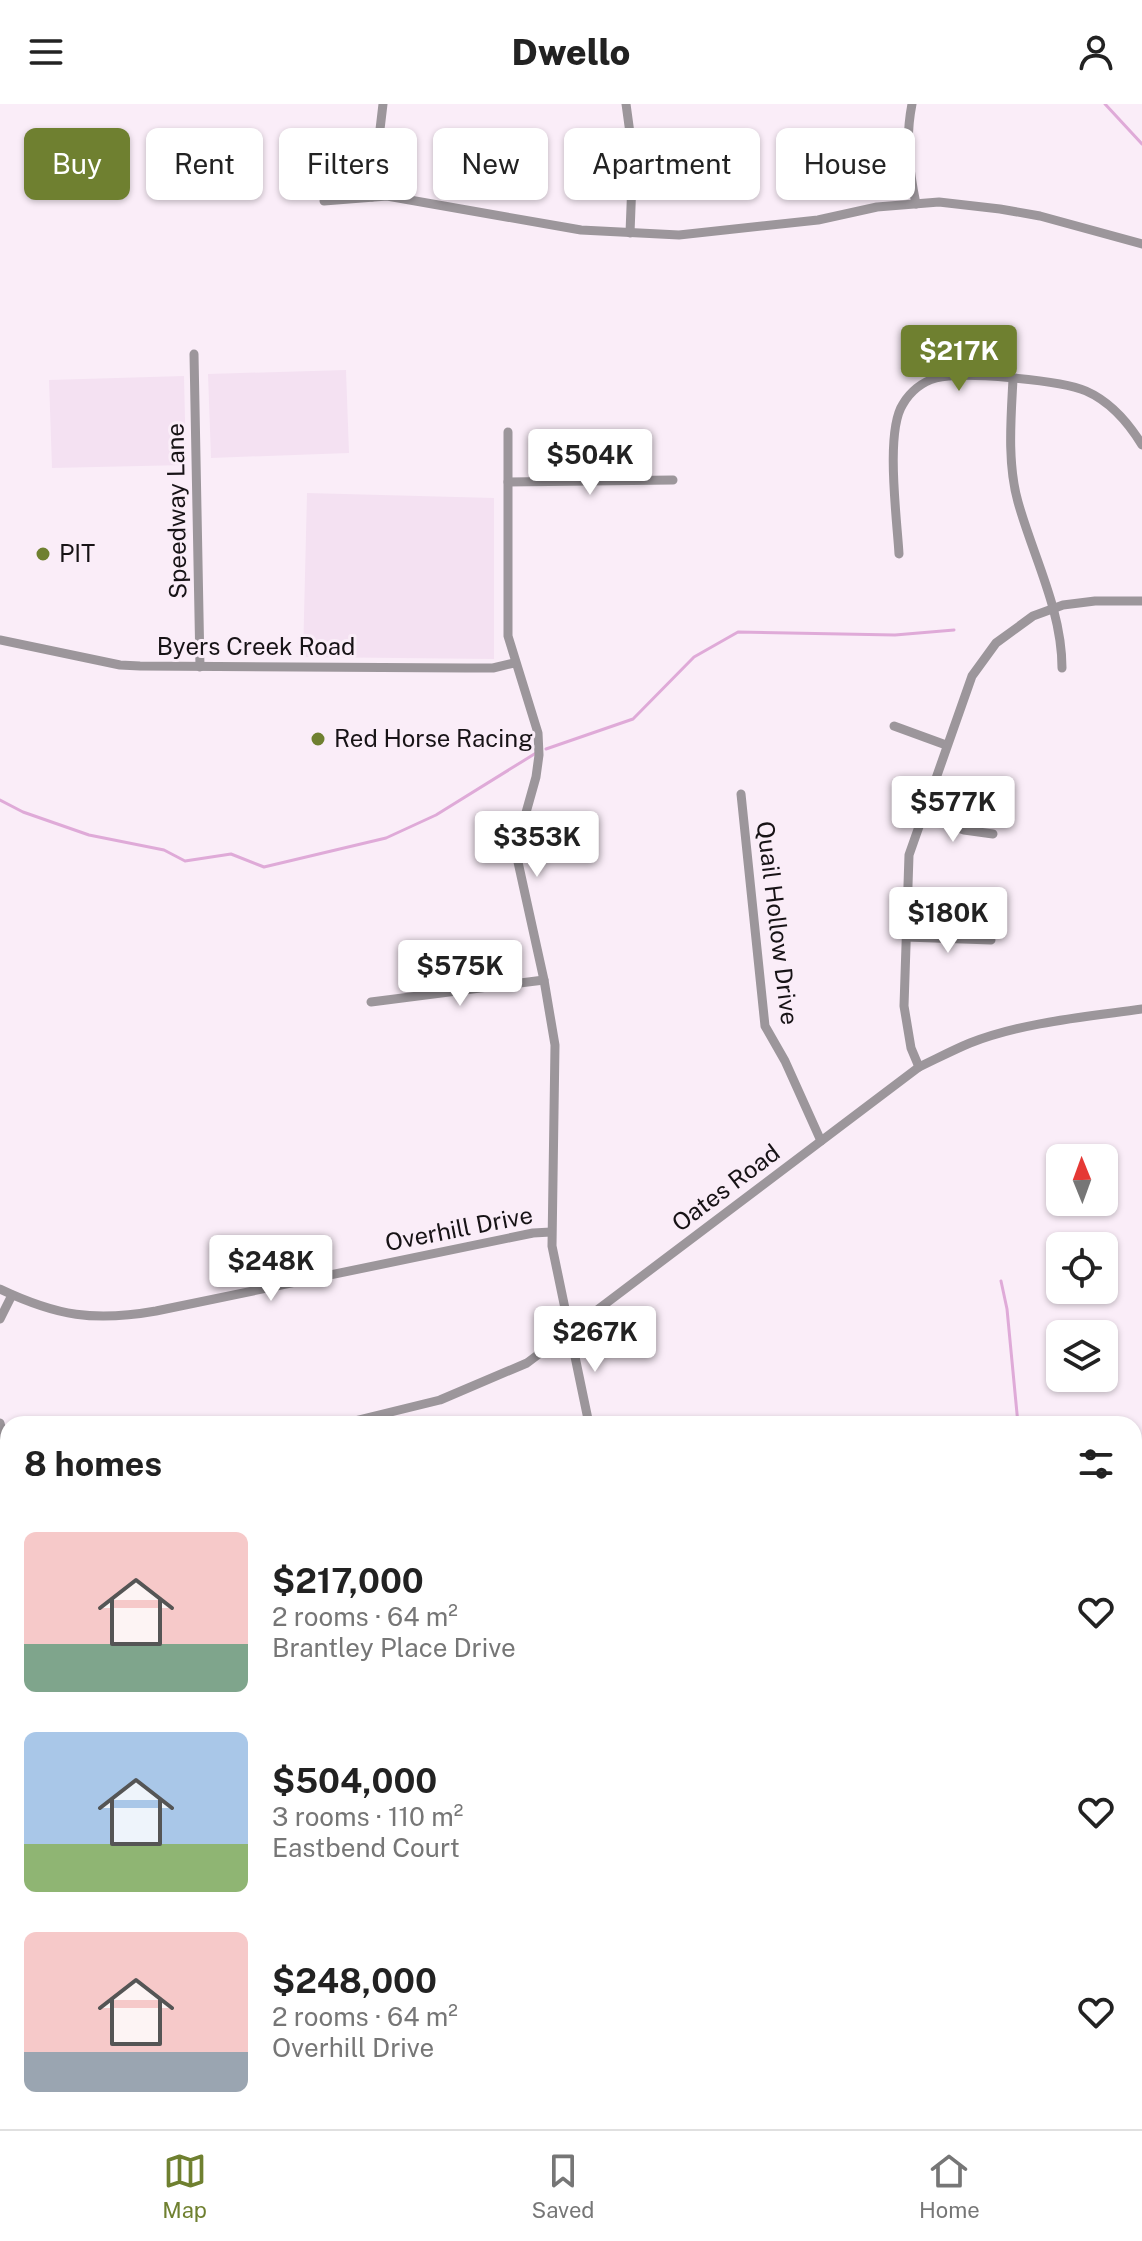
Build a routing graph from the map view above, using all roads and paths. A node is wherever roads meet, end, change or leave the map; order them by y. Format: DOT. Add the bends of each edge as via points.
graph roads {
  1 [pos="383,104"];
  2 [pos="626,104"];
  3 [pos="912,104"];
  4 [pos="380,128"];
  5 [pos="336,200"];
  6 [pos="417,200"];
  7 [pos="324,201"];
  8 [pos="916,204"];
  9 [pos="630,233"];
  10 [pos="1142,244"];
  11 [pos="194,354"];
  12 [pos="1013,379"];
  13 [pos="508,432"];
  14 [pos="1142,445"];
  15 [pos="673,480"];
  16 [pos="508,482"];
  17 [pos="899,554"];
  18 [pos="1142,601"];
  19 [pos="1052,608"];
  20 [pos="0,640"];
  21 [pos="514,663"];
  22 [pos="200,667"];
  23 [pos="1062,668"];
  24 [pos="894,726"];
  25 [pos="946,745"];
  26 [pos="741,794"];
  27 [pos="921,815"];
  28 [pos="993,834"];
  29 [pos="906,937"];
  30 [pos="991,940"];
  31 [pos="544,980"];
  32 [pos="371,1002"];
  33 [pos="1142,1009"];
  34 [pos="919,1067"];
  35 [pos="821,1141"];
  36 [pos="551,1232"];
  37 [pos="0,1289"];
  38 [pos="12,1295"];
  39 [pos="0,1319"];
  40 [pos="569,1331"];
  41 [pos="375,1416"];
  42 [pos="587,1416"];
  1 -- 4 [label="street"];
  2 -- 9 [label="street" via="633,155"];
  3 -- 8 [label="street" via="908,161"];
  5 -- 7 [label="street"];
  6 -- 9 [label="street" via="581,230"];
  8 -- 9 [label="street" via="737,230"];
  8 -- 10 [label="street" via="939,202 1040,216"];
  11 -- 22 [label="street, Speedway Lane"];
  12 -- 14 [label="street" via="1063,383 1087,391 1120,415"];
  12 -- 17 [label="street" via="936,378 903,404 894,436"];
  12 -- 19 [label="street" via="1014,484"];
  13 -- 16 [label="street"];
  15 -- 16 [label="street"];
  16 -- 21 [label="street" via="506,603"];
  18 -- 19 [label="street"];
  19 -- 23 [label="street"];
  19 -- 25 [label="street" via="1013,628 988,651 968,684"];
  20 -- 22 [label="street, Byers Creek Road" via="120,665"];
  21 -- 22 [label="street, Byers Creek Road" via="493,668"];
  21 -- 31 [label="street" via="538,733 536,777 518,841 518,862"];
  24 -- 25 [label="street"];
  25 -- 27 [label="street"];
  26 -- 35 [label="street, Quail Hollow Drive" via="765,1026"];
  27 -- 28 [label="street"];
  27 -- 29 [label="street" via="909,855"];
  29 -- 30 [label="street"];
  29 -- 34 [label="street" via="904,1006"];
  31 -- 32 [label="street"];
  31 -- 36 [label="street" via="555,1045"];
  33 -- 34 [label="street, Oates Road" via="1034,1025 971,1042"];
  34 -- 35 [label="street, Oates Road"];
  35 -- 40 [label="street, Oates Road"];
  36 -- 38 [label="street, Overhill Drive" via="109,1318 70,1316"];
  36 -- 40 [label="street"];
  37 -- 38 [label="street, Overhill Drive"];
  38 -- 39 [label="street"];
  40 -- 41 [label="street, Oates Road" via="527,1363 486,1381 440,1400"];
  40 -- 42 [label="street"];
}
